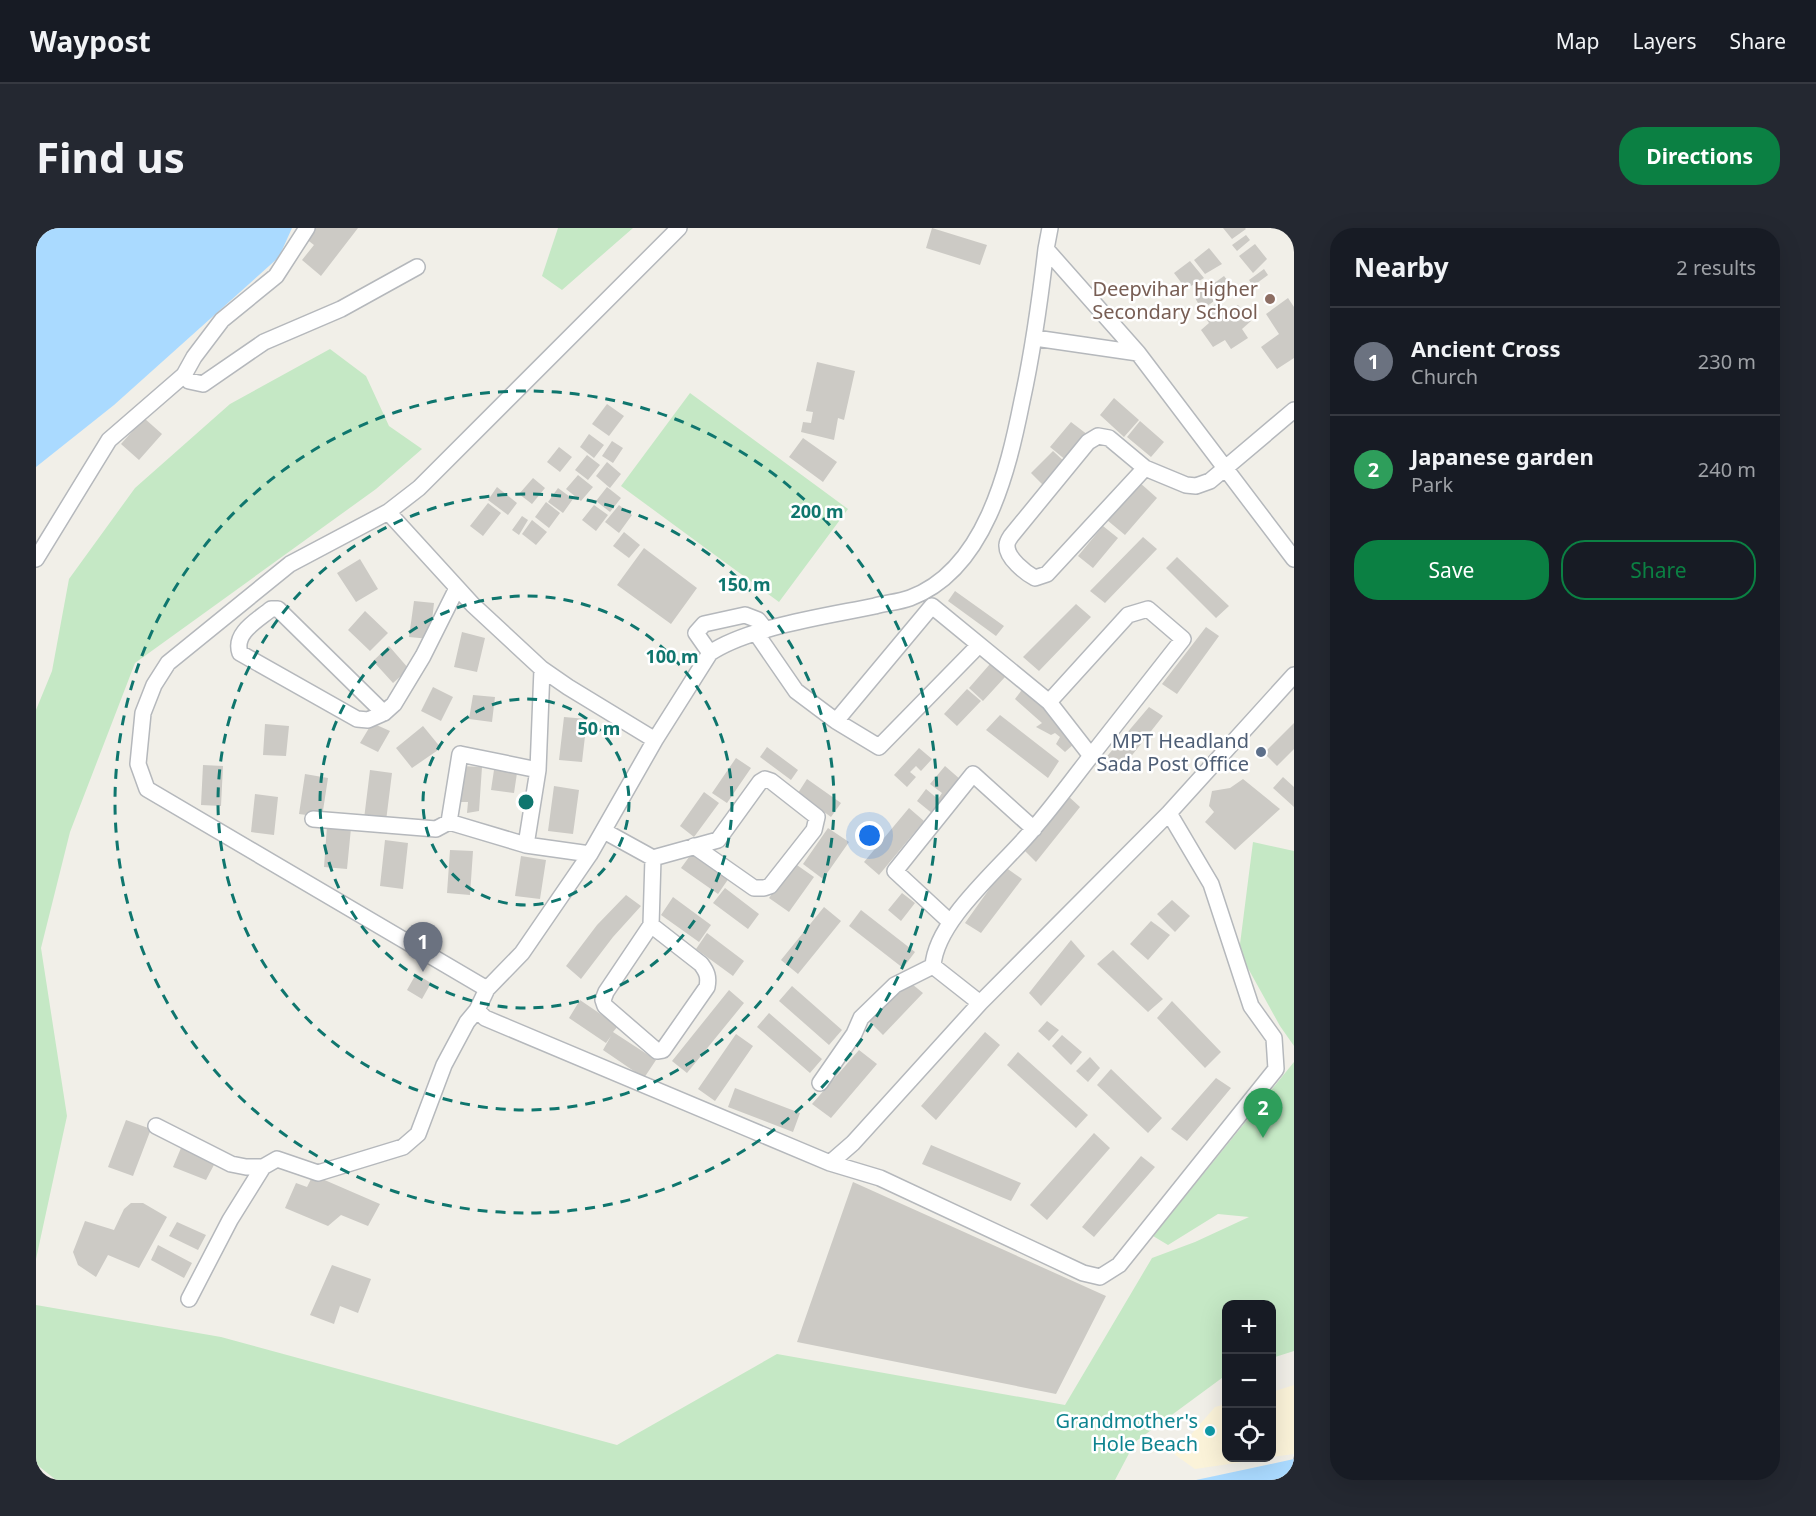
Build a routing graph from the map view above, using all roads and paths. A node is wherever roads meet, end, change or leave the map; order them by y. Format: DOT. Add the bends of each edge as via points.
graph roads {
  1 [pos="307,228"];
  2 [pos="679,228"];
  3 [pos="1050,228"];
  4 [pos="1046,249"];
  5 [pos="417,267"];
  6 [pos="1035,338"];
  7 [pos="1138,353"];
  8 [pos="184,375"];
  9 [pos="1294,410"];
  10 [pos="1145,468"];
  11 [pos="1226,469"];
  12 [pos="388,512"];
  13 [pos="36,559"];
  14 [pos="1294,559"];
  15 [pos="457,588"];
  16 [pos="761,632"];
  17 [pos="979,645"];
  18 [pos="710,653"];
  19 [pos="542,669"];
  20 [pos="1294,675"];
  21 [pos="1049,702"];
  22 [pos="384,712"];
  23 [pos="836,722"];
  24 [pos="655,740"];
  25 [pos="1091,756"];
  26 [pos="538,770"];
  27 [pos="1169,813"];
  28 [pos="313,819"];
  29 [pos="449,822"];
  30 [pos="1034,829"];
  31 [pos="604,831"];
  32 [pos="526,845"];
  33 [pos="694,846"];
  34 [pos="590,855"];
  35 [pos="653,858"];
  36 [pos="949,921"];
  37 [pos="651,925"];
  38 [pos="933,966"];
  39 [pos="488,989"];
  40 [pos="980,1003"];
  41 [pos="477,1010"];
  42 [pos="820,1083"];
  43 [pos="156,1126"];
  44 [pos="830,1163"];
  45 [pos="263,1167"];
  46 [pos="189,1299"];
  1 -- 8 [label="street" via="276,276 222,320"];
  2 -- 12 [label="street" via="419,488"];
  3 -- 4 [label="street"];
  4 -- 6 [label="street"];
  4 -- 7 [label="street"];
  5 -- 8 [label="street" via="341,309 264,342 202,384 189,381"];
  6 -- 7 [label="street"];
  6 -- 16 [label="street" via="1011,453 993,508 968,552 944,579 910,598"];
  7 -- 11 [label="street"];
  8 -- 13 [label="street" via="109,440"];
  9 -- 11 [label="street"];
  10 -- 10 [label="street" via="1047,574 1035,578 1010,555 1007,545 1011,536 1088,442 1098,436 1109,438"];
  10 -- 11 [label="street" via="1196,486"];
  11 -- 14 [label="street"];
  12 -- 15 [label="street"];
  12 -- 39 [label="street" via="290,564 168,663 143,713 138,764 147,789"];
  15 -- 19 [label="street"];
  15 -- 22 [label="street" via="402,692"];
  16 -- 18 [label="street" via="721,645"];
  16 -- 18 [label="street" via="758,620 745,615 704,624 696,633"];
  16 -- 23 [label="street" via="796,691"];
  17 -- 21 [label="street"];
  17 -- 23 [label="street" via="879,747"];
  17 -- 23 [label="street" via="932,606"];
  18 -- 24 [label="street"];
  19 -- 24 [label="street"];
  19 -- 26 [label="street"];
  20 -- 27 [label="street"];
  21 -- 25 [label="street"];
  21 -- 25 [label="street" via="1128,615 1148,609 1183,639"];
  22 -- 22 [label="street" via="368,720 357,719 240,652 240,635 271,609 278,609"];
  24 -- 31 [label="street"];
  25 -- 30 [label="street"];
  26 -- 29 [label="street" via="460,754"];
  26 -- 32 [label="street"];
  27 -- 40 [label="street"];
  27 -- 44 [label="street" via="1211,884 1251,1006 1275,1038 1275,1069 1119,1265 1100,1277 1083,1273 880,1178"];
  28 -- 29 [label="street" via="436,829"];
  29 -- 32 [label="street"];
  30 -- 36 [label="street"];
  30 -- 36 [label="street" via="973,774 895,871"];
  31 -- 34 [label="street"];
  31 -- 35 [label="street"];
  32 -- 34 [label="street"];
  33 -- 33 [label="street" via="718,840 765,779 817,817 814,830 770,886 764,888 754,888"];
  33 -- 35 [label="street"];
  34 -- 39 [label="street" via="522,953"];
  35 -- 37 [label="street"];
  36 -- 38 [label="street" via="934,954"];
  37 -- 37 [label="street" via="603,1000 657,1051 663,1050 708,980 701,964"];
  38 -- 40 [label="street"];
  38 -- 42 [label="street" via="895,985 861,1018"];
  39 -- 41 [label="street"];
  40 -- 44 [label="street" via="853,1143"];
  41 -- 44 [label="street" via="485,1018"];
  41 -- 45 [label="street" via="444,1065 412,1141 318,1173 277,1159"];
  43 -- 45 [label="street" via="231,1164"];
  45 -- 46 [label="street"];
}
